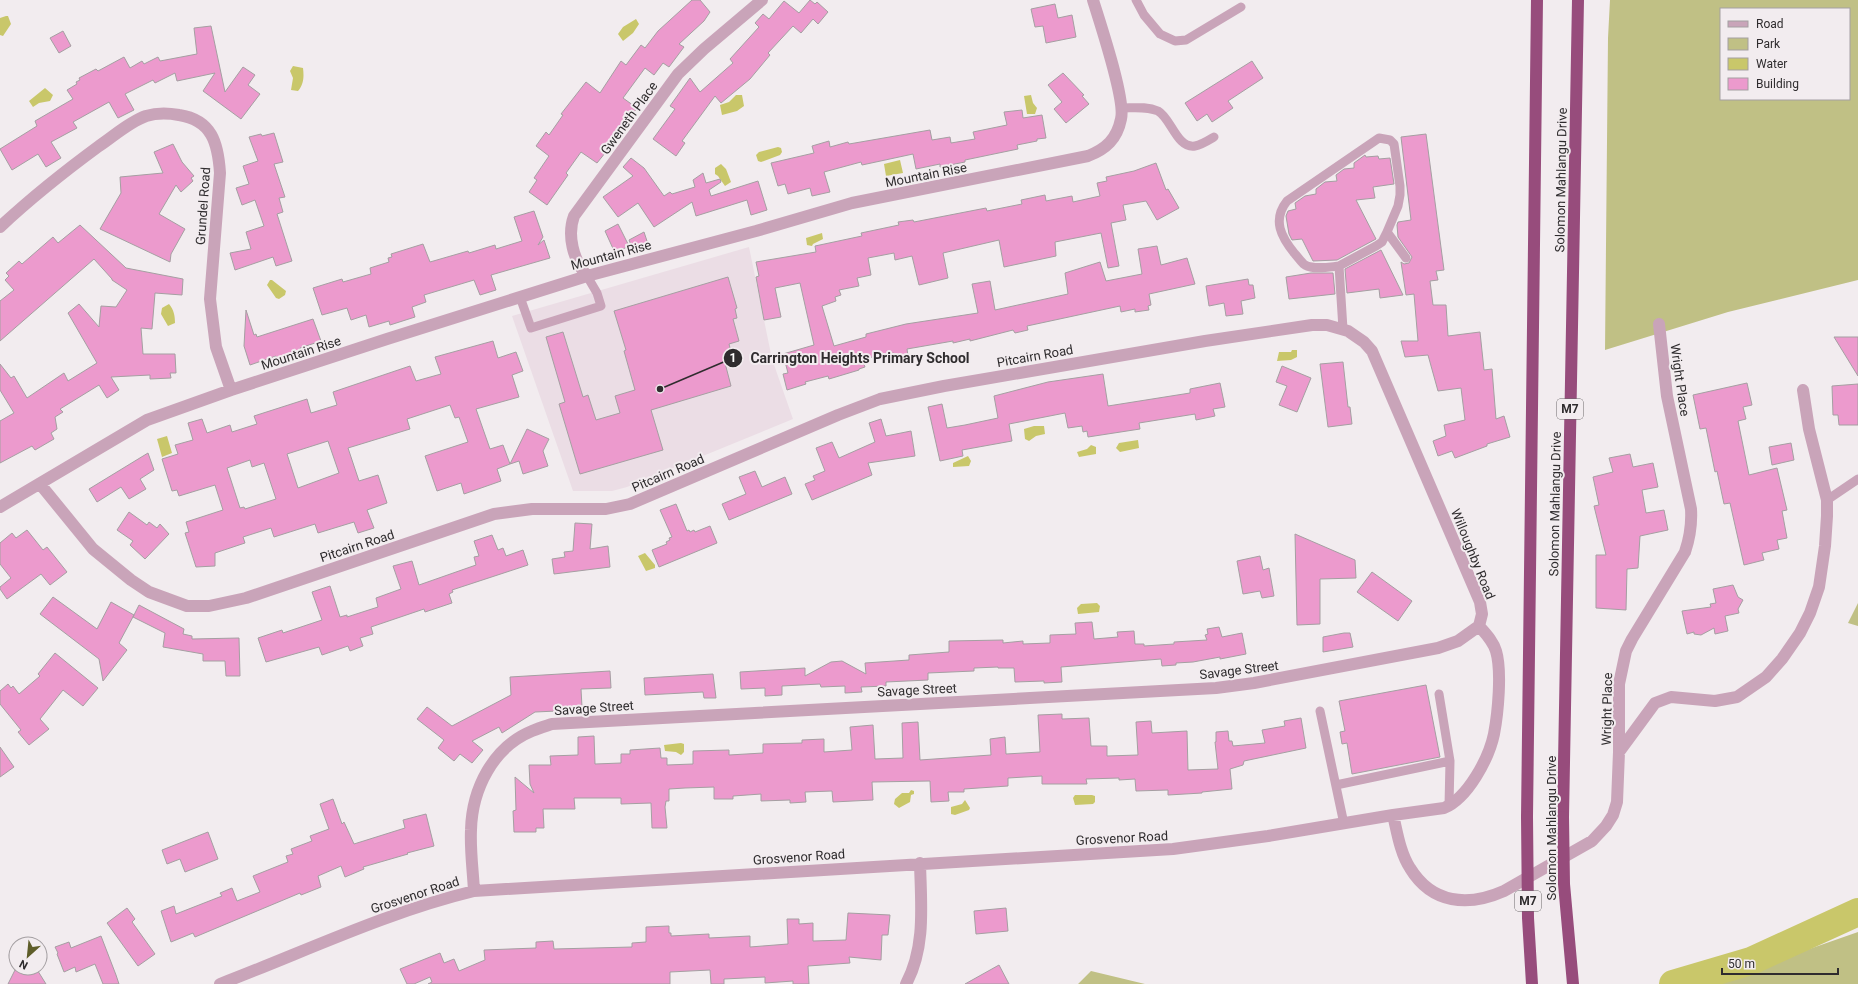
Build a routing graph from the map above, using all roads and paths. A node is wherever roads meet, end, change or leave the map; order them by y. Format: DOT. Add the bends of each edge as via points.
graph roads {
  1 [pos="762,0"];
  2 [pos="1094,0"];
  3 [pos="1136,0"];
  4 [pos="1537,0"];
  5 [pos="1578,0"];
  6 [pos="1241,7"];
  7 [pos="1121,108"];
  8 [pos="1214,137"];
  9 [pos="0,227"];
  10 [pos="1387,232"];
  11 [pos="1406,258"];
  12 [pos="1339,266"];
  13 [pos="587,276"];
  14 [pos="520,297"];
  15 [pos="1659,324"];
  16 [pos="1346,330"];
  17 [pos="231,390"];
  18 [pos="1804,390"];
  19 [pos="1858,479"];
  20 [pos="40,484"];
  21 [pos="1826,500"];
  22 [pos="0,507"];
  23 [pos="1479,626"];
  24 [pos="1439,694"];
  25 [pos="1320,711"];
  26 [pos="1620,752"];
  27 [pos="1450,760"];
  28 [pos="1336,785"];
  29 [pos="1449,806"];
  30 [pos="1393,815"];
  31 [pos="1344,824"];
  32 [pos="920,863"];
  33 [pos="474,891"];
  34 [pos="220,984"];
  35 [pos="906,984"];
  36 [pos="1532,984"];
  37 [pos="1573,984"];
  1 -- 13 [label="street, Gweneth Place" via="678,74 574,216 571,224 572,244 581,269"];
  2 -- 7 [label="street, Mountain Rise"];
  3 -- 6 [label="lane" via="1144,15 1160,34 1175,41 1186,40"];
  4 -- 36 [label="highway, Solomon Mahlangu Drive / M7, bridge" via="1527,817 1528,918"];
  5 -- 37 [label="highway, Solomon Mahlangu Drive / M7, bridge" via="1563,817 1564,884"];
  7 -- 8 [label="lane" via="1144,108 1160,112 1181,141 1189,146 1195,146"];
  7 -- 13 [label="street, Mountain Rise" via="1120,125 1110,143 1088,156 852,203"];
  9 -- 17 [label="street, Grundel Road" via="70,168 123,128 146,116 167,112 190,116 201,123 210,131 219,155 220,173 210,299 216,347"];
  10 -- 11 [label="lane"];
  10 -- 12 [label="lane" via="1382,242"];
  10 -- 12 [label="lane" via="1398,206 1400,186 1394,144 1390,140 1378,138 1287,201 1281,212 1281,235 1300,261 1313,268"];
  12 -- 16 [label="lane"];
  13 -- 14 [label="street, Mountain Rise"];
  13 -- 14 [label="lane" via="601,306 531,328"];
  14 -- 17 [label="street, Mountain Rise"];
  15 -- 26 [label="street, Wright Place" via="1667,396 1690,502 1692,523 1685,552 1626,651 1619,684"];
  16 -- 20 [label="street, Pitcairn Road" via="1328,324 1312,325 1205,341 880,399 630,504 606,509 532,509 494,514 246,598 209,606 187,606 149,592 131,580 93,548"];
  16 -- 23 [label="street, Willoughby Road" via="1372,351 1480,602 1482,614"];
  17 -- 20 [label="street, Mountain Rise" via="147,420"];
  18 -- 21 [label="street" via="1809,429"];
  19 -- 21 [label="lane"];
  20 -- 22 [label="street, Mountain Rise"];
  21 -- 26 [label="street" via="1825,546 1819,587 1800,633 1782,659 1766,677 1737,697 1715,701 1671,697 1655,703"];
  23 -- 29 [label="street" via="1491,640 1498,660 1494,734 1476,776 1463,794"];
  23 -- 33 [label="street, Savage Street" via="1458,641 1438,648 1254,684 552,724 531,731 510,744 493,761 480,785 471,830"];
  24 -- 27 [label="lane"];
  25 -- 28 [label="lane"];
  26 -- 30 [label="street, Wright Place" via="1617,802 1613,815 1599,835 1490,897 1458,901 1430,891 1409,867"];
  27 -- 28 [label="lane"];
  27 -- 29 [label="lane"];
  28 -- 31 [label="lane"];
  29 -- 30 [label="street"];
  30 -- 31 [label="street, Grosvenor Road"];
  31 -- 32 [label="street, Grosvenor Road" via="1173,849"];
  32 -- 33 [label="street, Grosvenor Road"];
  32 -- 35 [label="street" via="921,931 918,954"];
  33 -- 34 [label="street, Grosvenor Road" via="402,912"];
}
